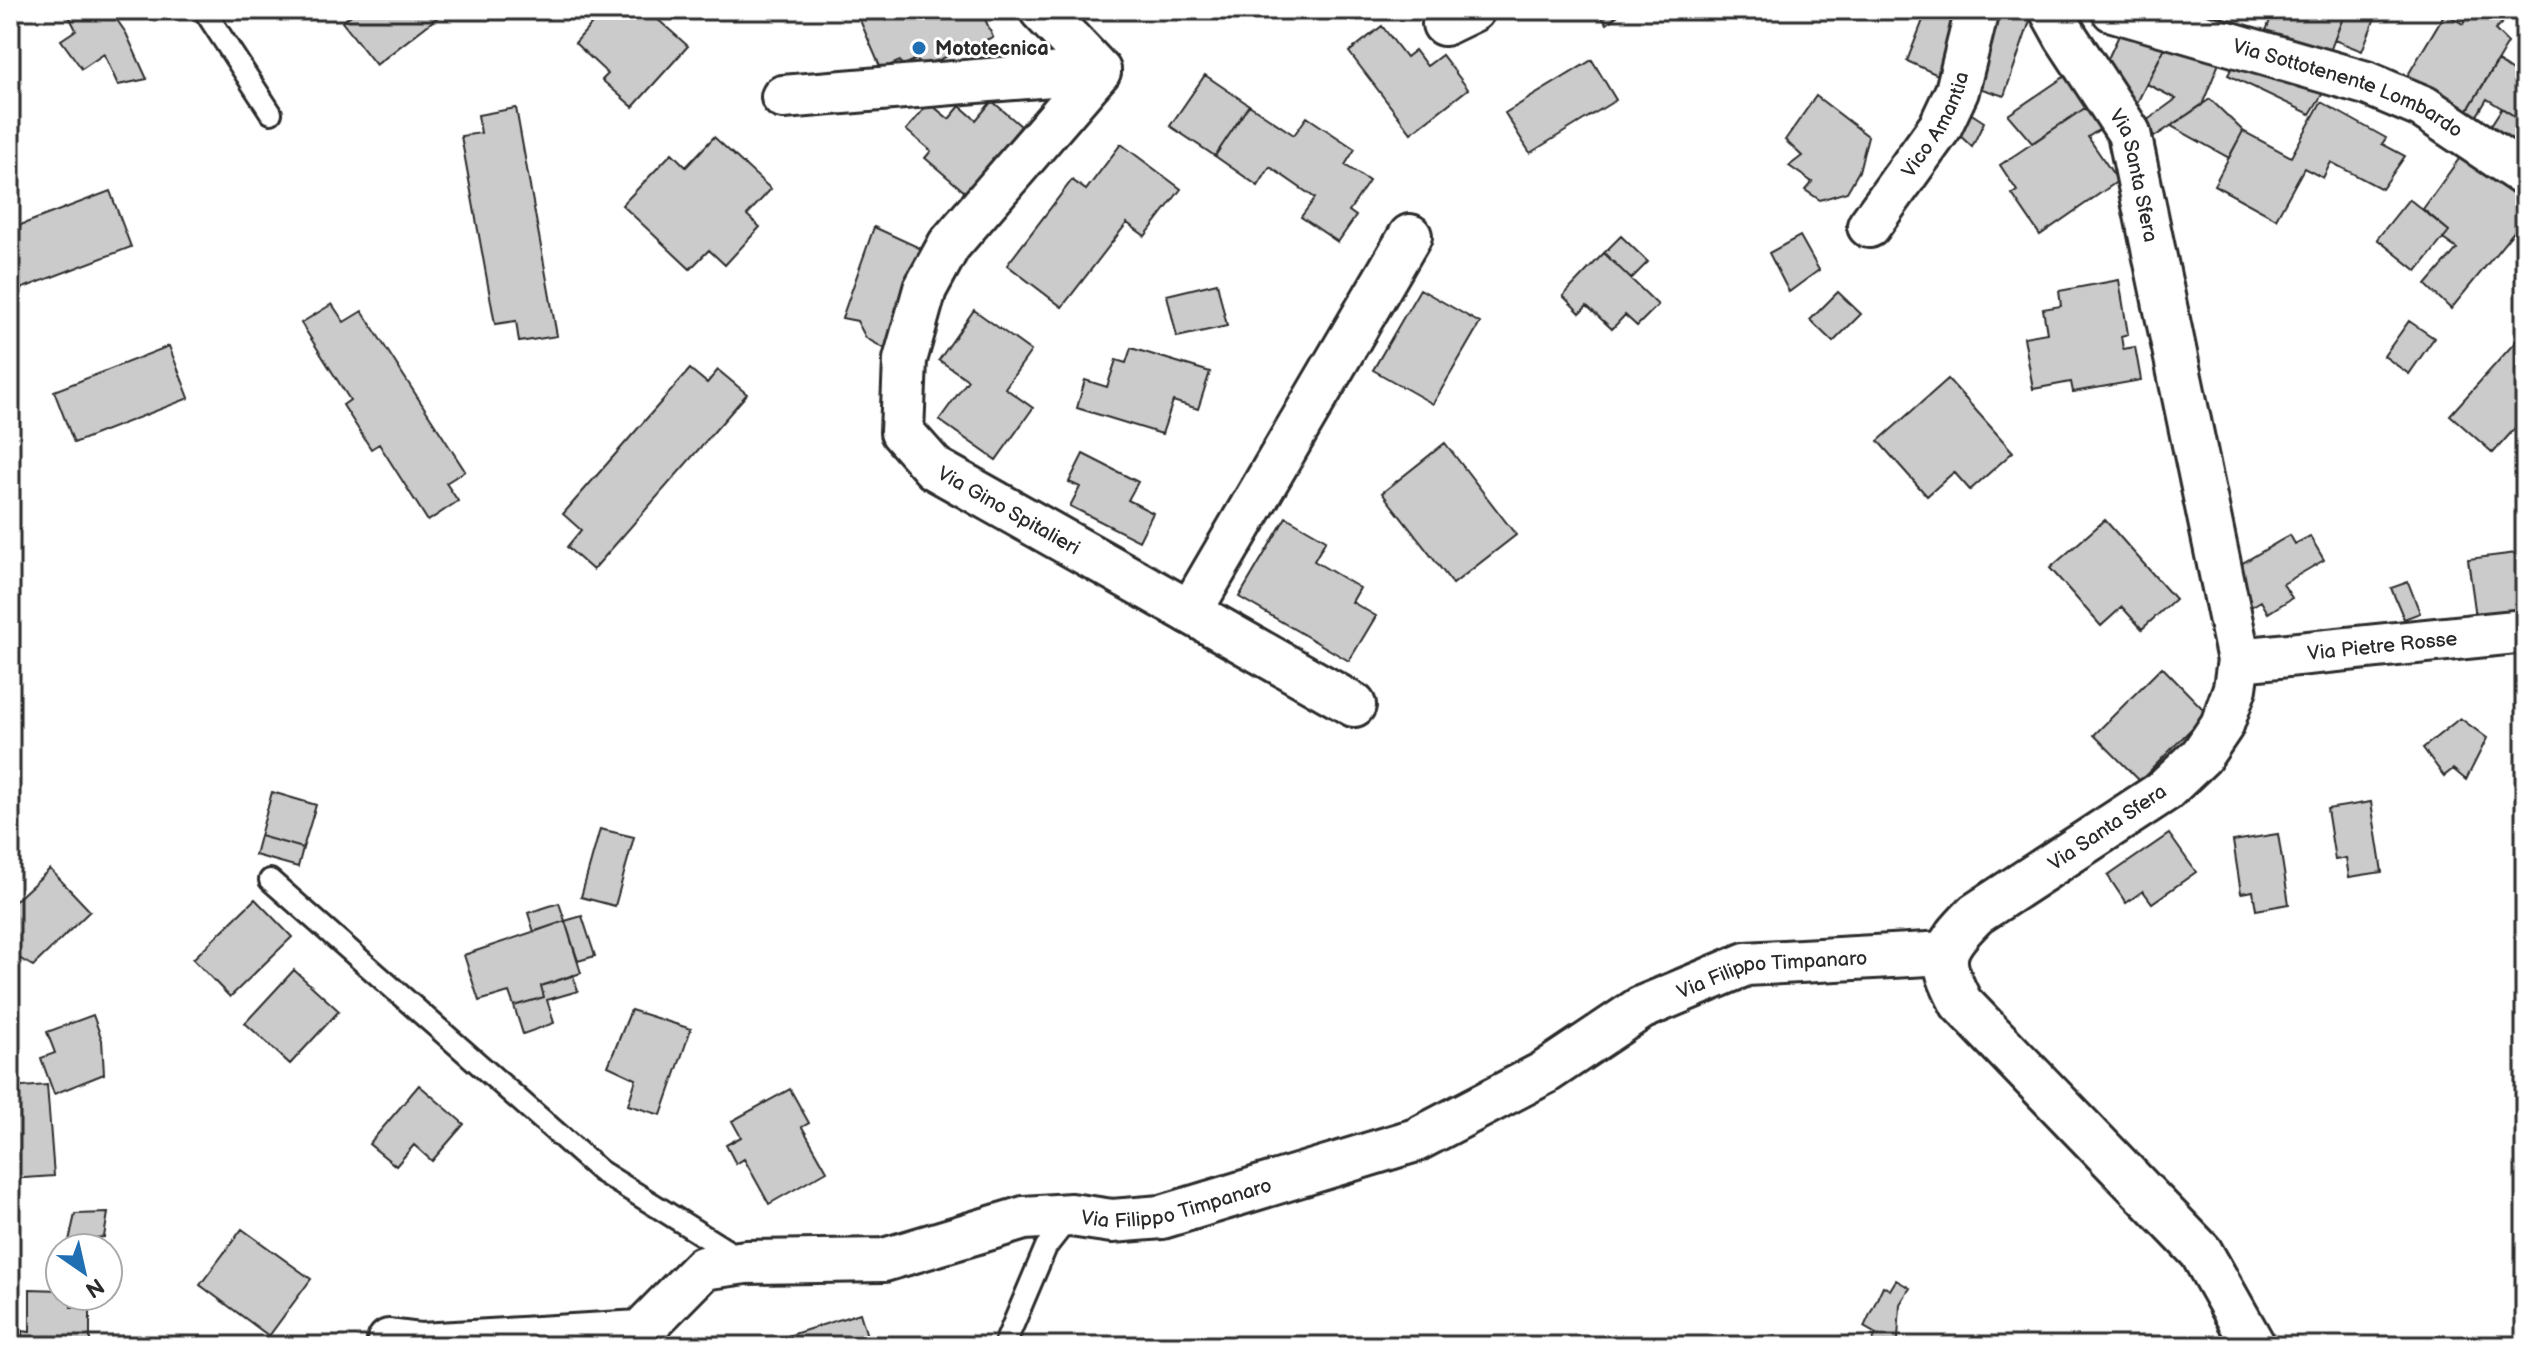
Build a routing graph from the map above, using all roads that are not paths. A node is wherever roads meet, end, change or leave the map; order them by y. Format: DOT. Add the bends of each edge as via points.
graph roads {
  1 [pos="204,10"];
  2 [pos="1041,10"];
  3 [pos="1977,10"];
  4 [pos="2051,10"];
  5 [pos="2113,10"];
  6 [pos="1099,71"];
  7 [pos="783,97"];
  8 [pos="271,113"];
  9 [pos="2525,175"];
  10 [pos="1869,226"];
  11 [pos="1410,236"];
  12 [pos="1190,612"];
  13 [pos="2525,631"];
  14 [pos="2239,660"];
  15 [pos="1354,705"];
  16 [pos="270,880"];
  17 [pos="1946,953"];
  18 [pos="1071,1215"];
  19 [pos="746,1262"];
  20 [pos="396,1343"];
  21 [pos="1004,1346"];
  22 [pos="2254,1346"];
  1 -- 8 [label="lane"];
  2 -- 6 [label="street"];
  3 -- 10 [label="street, Vico Amantia" via="1957,91 1940,127"];
  4 -- 14 [label="street, Via Santa Sfera" via="2129,133"];
  5 -- 9 [label="street, Via Sottotenente Lombardo" via="2366,83 2423,107"];
  6 -- 7 [label="street"];
  6 -- 12 [label="street, Via Gino Spitalieri" via="949,245 925,289 905,360 902,432 934,468"];
  11 -- 12 [label="street"];
  12 -- 15 [label="street, Via Gino Spitalieri"];
  13 -- 14 [label="street, Via Pietre Rosse"];
  14 -- 17 [label="street, Via Santa Sfera" via="2222,725 2201,756 2164,791 1976,914"];
  16 -- 19 [label="lane" via="600,1171"];
  17 -- 18 [label="street, Via Filippo Timpanaro" via="1746,964 1641,1008 1544,1073 1416,1140 1162,1217 1112,1221"];
  17 -- 22 [label="street" via="1946,973 1961,1003 2201,1252"];
  18 -- 19 [label="street, Via Filippo Timpanaro" via="1024,1218 884,1260"];
  18 -- 21 [label="lane" via="1046,1247"];
  19 -- 20 [label="street, Via Filippo Timpanaro" via="703,1268 640,1332"];
}
